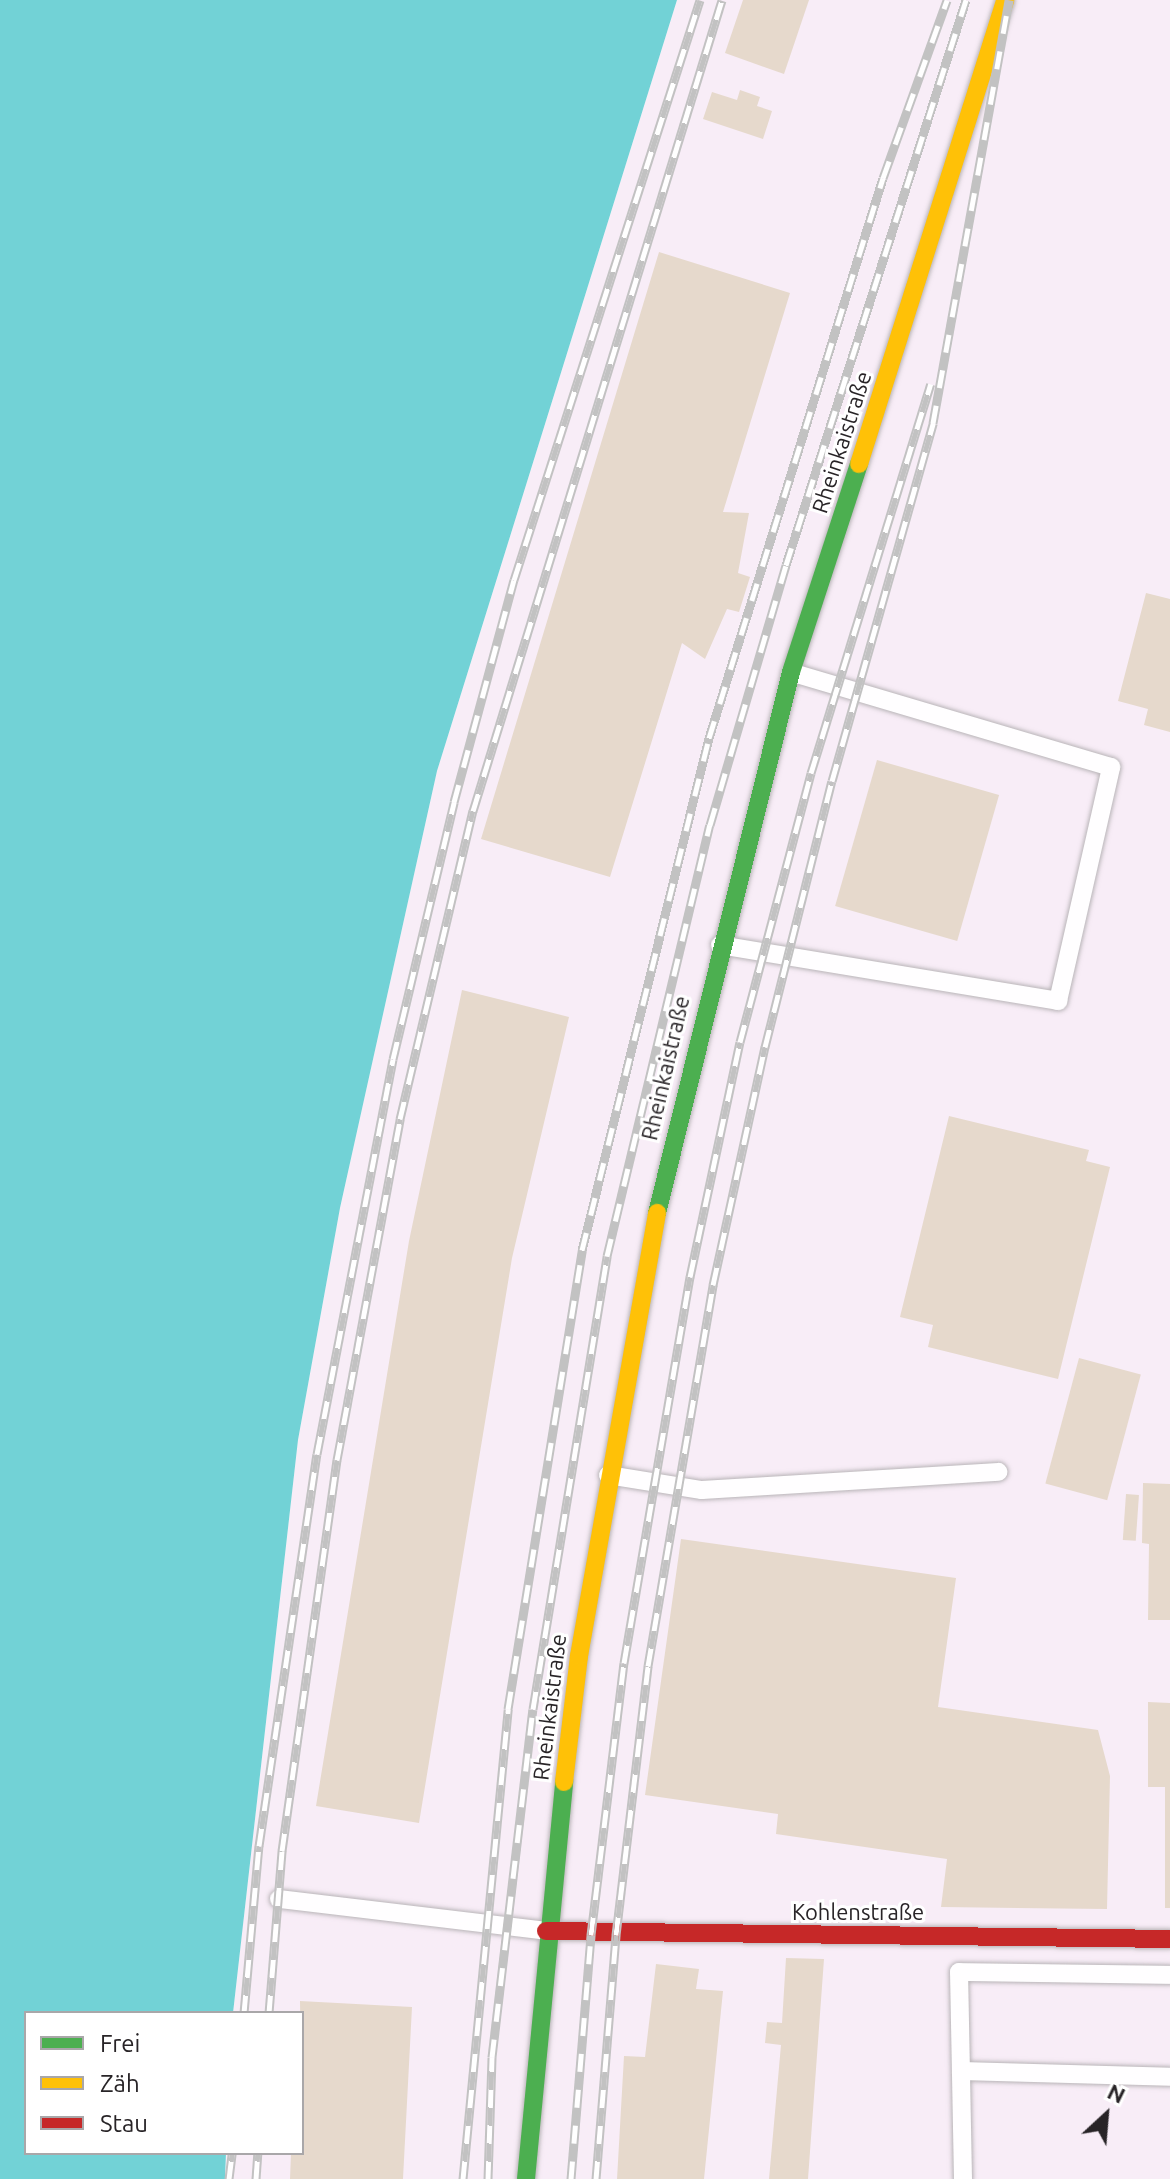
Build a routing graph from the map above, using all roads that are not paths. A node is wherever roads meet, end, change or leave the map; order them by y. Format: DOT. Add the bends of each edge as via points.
graph roads {
  1 [pos="1005,0"];
  2 [pos="791,672"];
  3 [pos="718,945"];
  4 [pos="998,1472"];
  5 [pos="608,1475"];
  6 [pos="279,1899"];
  7 [pos="546,1931"];
  8 [pos="1170,1939"];
  9 [pos="1170,1975"];
  10 [pos="961,2071"];
  11 [pos="1170,2077"];
  12 [pos="526,2179"];
  13 [pos="963,2179"];
  1 -- 2 [label="street, Rheinkaistraße"];
  2 -- 3 [label="street, Rheinkaistraße"];
  2 -- 3 [label="lane" via="1111,767 1058,1001"];
  3 -- 5 [label="street, Rheinkaistraße" via="635,1318"];
  4 -- 5 [label="lane" via="702,1490"];
  5 -- 7 [label="street, Rheinkaistraße" via="579,1656"];
  6 -- 7 [label="lane"];
  7 -- 8 [label="street, Kohlenstraße"];
  7 -- 12 [label="street, Rheinkaistraße"];
  9 -- 10 [label="lane" via="959,1972"];
  10 -- 11 [label="lane"];
  10 -- 13 [label="lane"];
}
